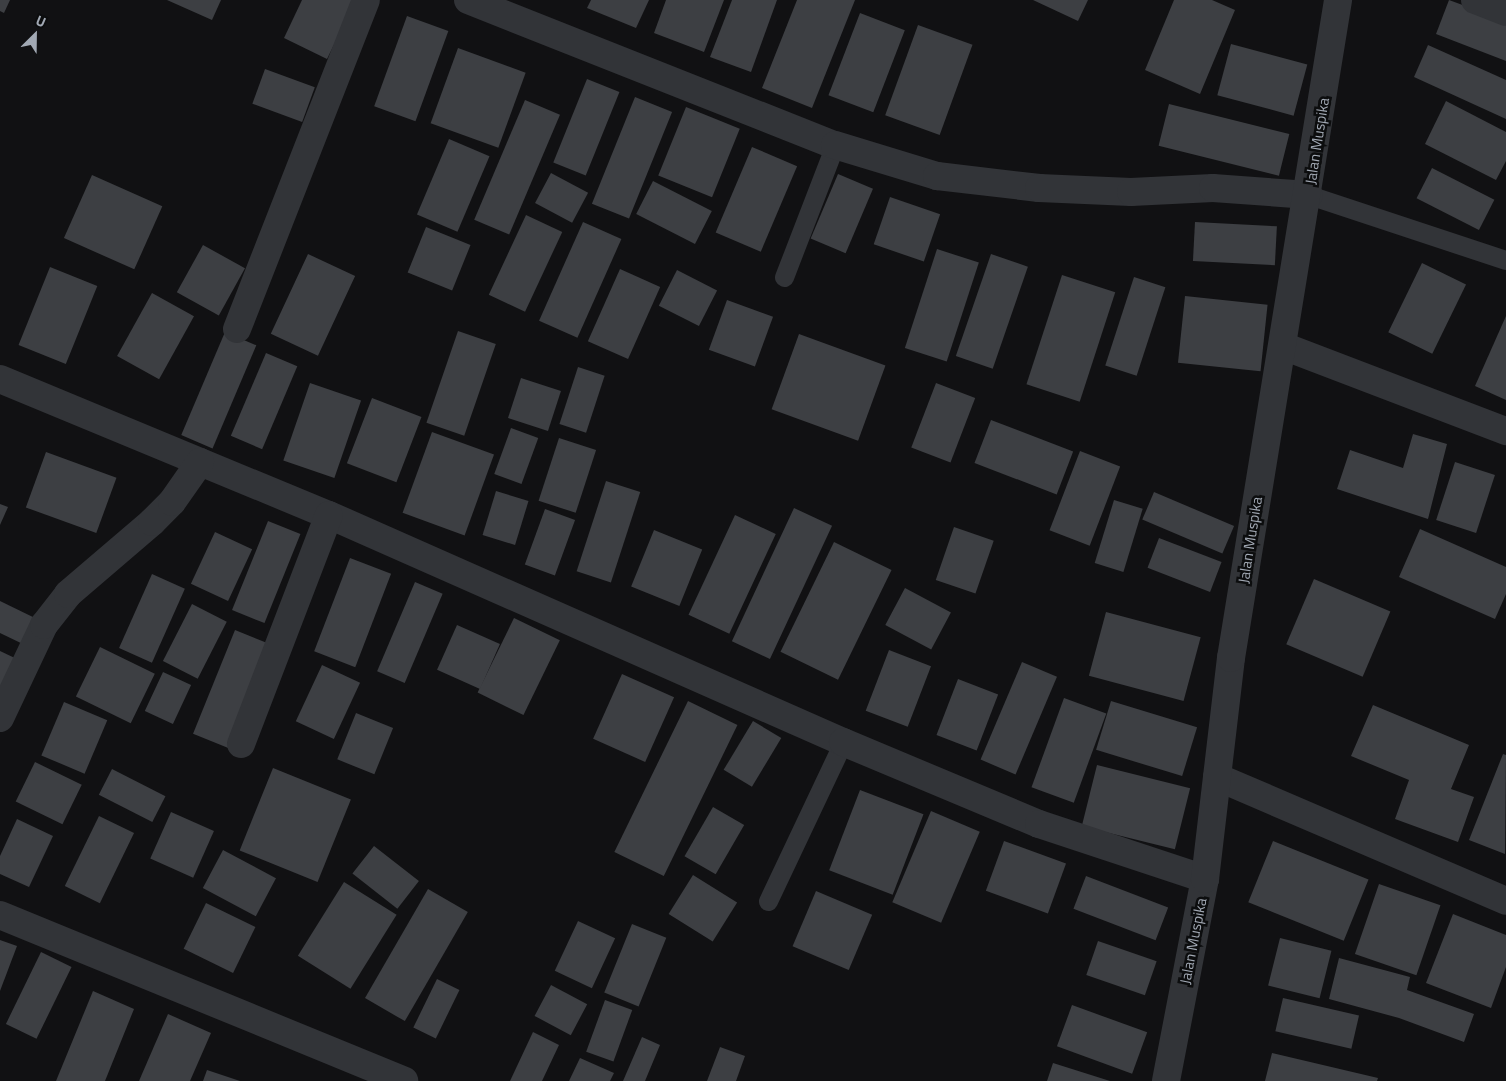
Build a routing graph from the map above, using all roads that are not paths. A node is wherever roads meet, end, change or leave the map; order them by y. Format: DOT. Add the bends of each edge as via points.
graph roads {
  1 [pos="366,0"];
  2 [pos="468,0"];
  3 [pos="1338,0"];
  4 [pos="1475,0"];
  5 [pos="1506,12"];
  6 [pos="835,144"];
  7 [pos="1309,195"];
  8 [pos="1506,260"];
  9 [pos="784,276"];
  10 [pos="237,329"];
  11 [pos="1283,346"];
  12 [pos="0,379"];
  13 [pos="1506,431"];
  14 [pos="200,462"];
  15 [pos="329,515"];
  16 [pos="0,718"];
  17 [pos="843,742"];
  18 [pos="241,744"];
  19 [pos="1217,777"];
  20 [pos="1205,879"];
  21 [pos="768,901"];
  22 [pos="1506,901"];
  23 [pos="0,915"];
  24 [pos="404,1081"];
  25 [pos="1166,1081"];
  1 -- 10 [label="street"];
  2 -- 6 [label="street"];
  3 -- 7 [label="street, Jalan Muspika"];
  4 -- 5 [label="street"];
  6 -- 7 [label="street" via="937,176 993,184 1131,192 1213,188"];
  6 -- 9 [label="lane"];
  7 -- 8 [label="lane"];
  7 -- 11 [label="street, Jalan Muspika"];
  11 -- 13 [label="street"];
  11 -- 19 [label="street, Jalan Muspika" via="1232,648"];
  12 -- 14 [label="street"];
  14 -- 15 [label="street"];
  14 -- 16 [label="street" via="172,502 68,594 44,625"];
  15 -- 17 [label="street"];
  15 -- 18 [label="street"];
  17 -- 20 [label="street" via="1039,824"];
  17 -- 21 [label="lane"];
  19 -- 20 [label="street, Jalan Muspika"];
  19 -- 22 [label="street"];
  20 -- 25 [label="street, Jalan Muspika"];
  23 -- 24 [label="street"];
}
